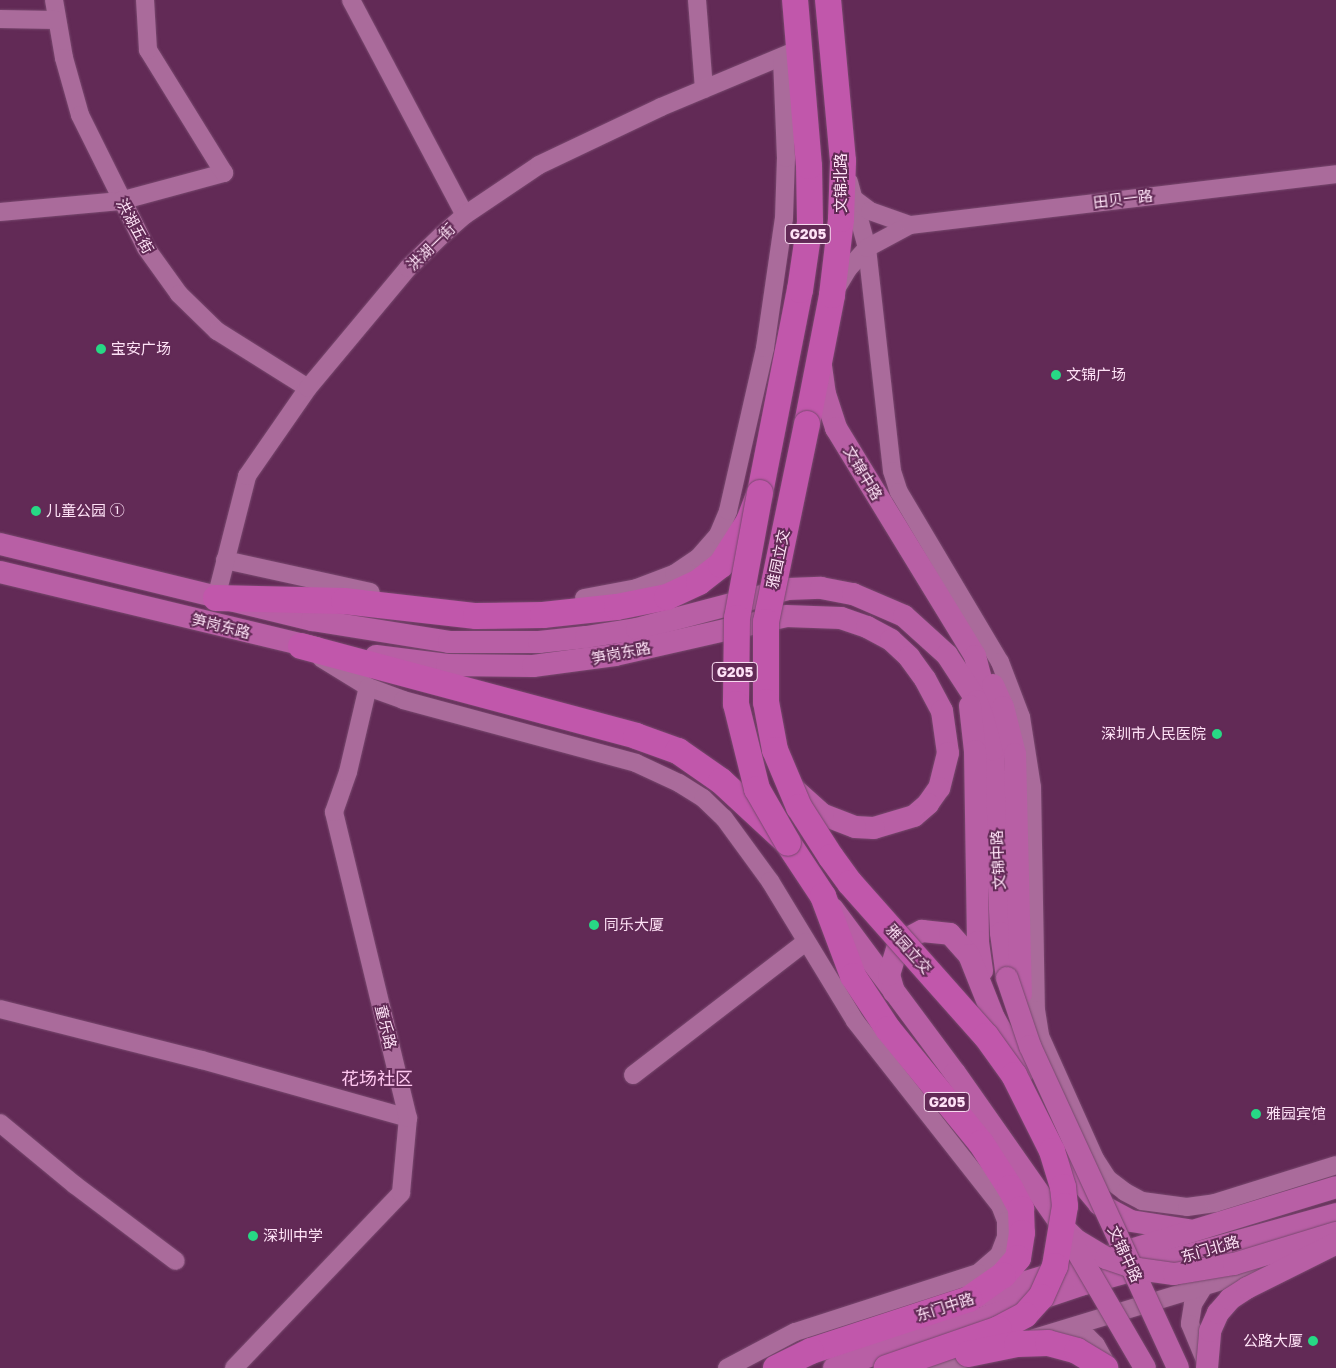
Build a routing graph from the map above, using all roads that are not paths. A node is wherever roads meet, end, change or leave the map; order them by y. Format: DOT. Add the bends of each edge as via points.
graph roads {
  1 [pos="54,0"];
  2 [pos="146,0"];
  3 [pos="351,0"];
  4 [pos="697,0"];
  5 [pos="795,0"];
  6 [pos="828,0"];
  7 [pos="0,19"];
  8 [pos="56,20"];
  9 [pos="790,53"];
  10 [pos="704,89"];
  11 [pos="843,161"];
  12 [pos="1336,174"];
  13 [pos="854,199"];
  14 [pos="120,201"];
  15 [pos="0,212"];
  16 [pos="465,215"];
  17 [pos="910,225"];
  18 [pos="867,248"];
  19 [pos="832,295"];
  20 [pos="820,358"];
  21 [pos="308,388"];
  22 [pos="807,424"];
  23 [pos="760,493"];
  24 [pos="0,544"];
  25 [pos="225,560"];
  26 [pos="0,572"];
  27 [pos="216,598"];
  28 [pos="301,646"];
  29 [pos="975,656"];
  30 [pos="964,679"];
  31 [pos="368,687"];
  32 [pos="993,749"];
  33 [pos="785,778"];
  34 [pos="788,843"];
  35 [pos="823,896"];
  36 [pos="806,942"];
  37 [pos="1007,978"];
  38 [pos="894,992"];
  39 [pos="987,996"];
  40 [pos="0,1009"];
  41 [pos="633,1075"];
  42 [pos="1030,1093"];
  43 [pos="408,1118"];
  44 [pos="0,1123"];
  45 [pos="1336,1165"];
  46 [pos="1336,1187"];
  47 [pos="1336,1214"];
  48 [pos="1062,1226"];
  49 [pos="1188,1230"];
  50 [pos="1336,1233"];
  51 [pos="1336,1245"];
  52 [pos="1116,1253"];
  53 [pos="176,1261"];
  54 [pos="1084,1284"];
  55 [pos="1203,1288"];
  56 [pos="970,1299"];
  57 [pos="1066,1330"];
  58 [pos="234,1368"];
  59 [pos="727,1368"];
  60 [pos="776,1368"];
  61 [pos="834,1368"];
  62 [pos="887,1368"];
  63 [pos="899,1368"];
  64 [pos="936,1368"];
  65 [pos="1105,1368"];
  66 [pos="1110,1368"];
  67 [pos="1145,1368"];
  68 [pos="1178,1368"];
  69 [pos="1207,1368"];
  1 -- 8 [label="street, 洪湖五街"];
  2 -- 14 [label="street" via="148,50 224,173"];
  3 -- 16 [label="street"];
  4 -- 10 [label="street"];
  5 -- 9 [label="highway, 文锦北路 / G205"];
  6 -- 11 [label="highway, 文锦北路 / G205"];
  7 -- 8 [label="street"];
  8 -- 14 [label="street, 洪湖五街" via="80,115"];
  9 -- 10 [label="street, 洪湖一街"];
  9 -- 23 [label="highway, 文锦北路 / G205" via="810,166 810,222"];
  9 -- 25 [label="street" via="785,184 774,296 728,511 718,535 698,558 674,574 637,588 548,603 494,604 438,602 359,591"];
  10 -- 16 [label="street, 洪湖一街" via="539,165"];
  11 -- 13 [label="street"];
  11 -- 19 [label="highway, 文锦北路 / G205" via="841,219"];
  12 -- 17 [label="street, 田贝一路"];
  13 -- 17 [label="street, 田贝一路" via="870,211"];
  13 -- 18 [label="street"];
  14 -- 15 [label="street"];
  14 -- 21 [label="street, 洪湖五街" via="146,248 179,294 217,331"];
  16 -- 21 [label="street, 洪湖一街" via="408,268"];
  17 -- 18 [label="street, 田贝一路"];
  18 -- 19 [label="street, 田贝一路"];
  18 -- 45 [label="street" via="892,471 899,492 1000,662 1021,716 1032,787 1036,1010 1040,1036 1095,1159 1108,1179 1142,1201 1187,1207 1215,1203"];
  19 -- 20 [label="highway, 文锦北路 / G205"];
  20 -- 22 [label="highway, 文锦北路 / G205"];
  20 -- 29 [label="main road, 文锦中路" via="825,394 836,428"];
  21 -- 25 [label="street, 洪湖一街" via="247,476"];
  22 -- 33 [label="highway, 雅园立交 / G205, bridge" via="770,590 764,649 767,711"];
  23 -- 27 [label="highway, bridge" via="738,542 721,565 699,582 667,597 617,607 543,615 476,616 344,601"];
  23 -- 34 [label="highway, G205, bridge" via="737,618 736,704 756,789"];
  24 -- 27 [label="main road, 笋岗东路"];
  25 -- 27 [label="street, 洪湖一街"];
  26 -- 28 [label="main road, 笋岗东路"];
  27 -- 30 [label="main road, 笋岗东路" via="399,636 491,644 538,642 637,628 788,589 821,588 853,594 904,616 934,642"];
  28 -- 31 [label="street"];
  28 -- 33 [label="main road, 笋岗东路, bridge" via="447,665 533,666 615,655 786,616 841,618 883,636 909,657 942,711 947,733 947,762 939,788 928,804 914,816 874,828 836,821 799,795"];
  28 -- 34 [label="highway" via="636,736 678,751 700,765"];
  29 -- 32 [label="main road, 文锦中路" via="987,702"];
  29 -- 42 [label="main road" via="1003,707 1015,754 1021,1038"];
  30 -- 32 [label="main road, 笋岗东路" via="987,725"];
  30 -- 39 [label="main road" via="973,733 978,942"];
  31 -- 36 [label="street" via="403,700 636,763 679,783 724,818 770,881"];
  31 -- 43 [label="street, 童乐路" via="348,772 334,812"];
  32 -- 37 [label="main road, 文锦中路" via="1001,933"];
  33 -- 42 [label="highway, 雅园立交 / G205, bridge" via="799,807 850,883 986,1036"];
  34 -- 35 [label="highway, G205"];
  35 -- 38 [label="main road"];
  35 -- 56 [label="highway, G205" via="853,976 888,1029 981,1144 1021,1209 1018,1258 1004,1275"];
  36 -- 41 [label="street"];
  36 -- 59 [label="street" via="855,1021 1000,1205 1006,1221 1006,1238 999,1255 978,1273 795,1332"];
  37 -- 42 [label="main road, bridge" via="1016,1054"];
  37 -- 68 [label="main road, 文锦中路, bridge" via="1030,1046"];
  38 -- 39 [label="main road" via="889,975 899,943 908,935 937,930 961,942"];
  38 -- 48 [label="main road"];
  39 -- 42 [label="main road"];
  40 -- 43 [label="street" via="202,1060"];
  42 -- 49 [label="main road" via="1080,1182 1099,1204 1131,1221"];
  42 -- 62 [label="highway, 雅园立交 / G205, bridge" via="1063,1187 1063,1231 1048,1285 1033,1307 1014,1322"];
  43 -- 58 [label="street, 童乐路" via="401,1193"];
  44 -- 53 [label="street"];
  46 -- 49 [label="main road, 东门北路"];
  47 -- 54 [label="main road, 东门北路"];
  48 -- 50 [label="main road, bridge" via="1076,1240 1106,1258 1138,1269 1174,1274 1234,1264"];
  48 -- 67 [label="main road, bridge"];
  49 -- 52 [label="main road, 东门北路"];
  51 -- 55 [label="street"];
  51 -- 69 [label="main road, bridge" via="1230,1299 1218,1312 1210,1331"];
  52 -- 56 [label="main road, 东门中路"];
  54 -- 61 [label="main road, 东门中路"];
  55 -- 57 [label="street"];
  55 -- 69 [label="street" via="1193,1304 1190,1324"];
  56 -- 60 [label="highway, 东门中路 / G205" via="811,1351"];
  57 -- 64 [label="street"];
  57 -- 66 [label="street" via="1088,1337"];
  63 -- 65 [label="highway, bridge" via="1033,1342 1077,1351"];
}
